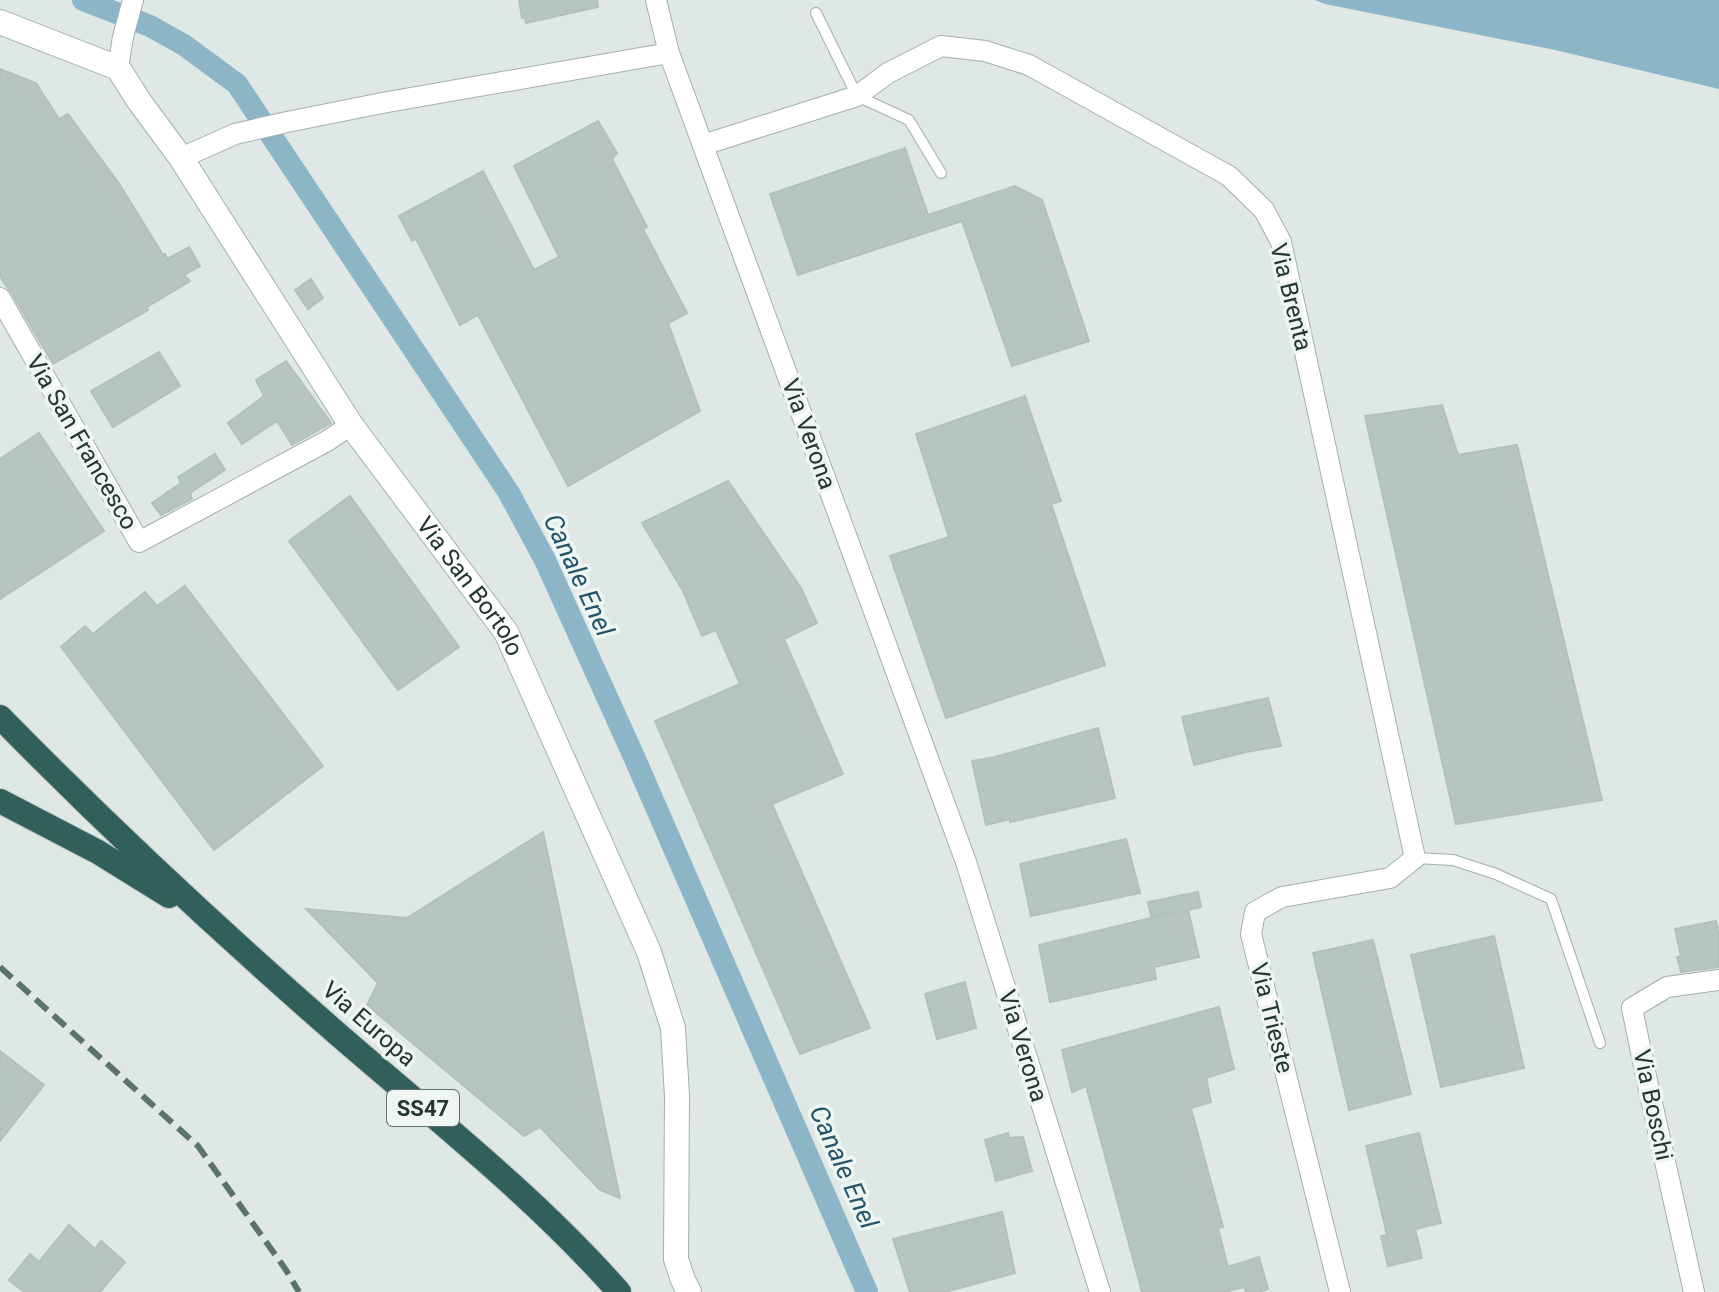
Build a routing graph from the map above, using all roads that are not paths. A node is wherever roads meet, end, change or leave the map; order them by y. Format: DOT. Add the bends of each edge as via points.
graph roads {
  1 [pos="133,0"];
  2 [pos="656,0"];
  3 [pos="816,13"];
  4 [pos="0,22"];
  5 [pos="669,53"];
  6 [pos="118,68"];
  7 [pos="857,96"];
  8 [pos="703,145"];
  9 [pos="181,158"];
  10 [pos="941,173"];
  11 [pos="0,298"];
  12 [pos="351,425"];
  13 [pos="0,717"];
  14 [pos="0,738"];
  15 [pos="75,794"];
  16 [pos="0,801"];
  17 [pos="1415,858"];
  18 [pos="222,929"];
  19 [pos="1719,980"];
  20 [pos="1600,1043"];
  21 [pos="619,1292"];
  22 [pos="689,1292"];
  23 [pos="1100,1292"];
  24 [pos="1340,1292"];
  25 [pos="1694,1292"];
  1 -- 6 [label="street"];
  2 -- 5 [label="street, Via Verona"];
  3 -- 7 [label="lane"];
  4 -- 6 [label="street"];
  5 -- 8 [label="street, Via Verona"];
  5 -- 9 [label="street" via="287,122 235,134"];
  6 -- 9 [label="street, Via San Bortolo"];
  7 -- 8 [label="street, Via Brenta"];
  7 -- 10 [label="lane" via="909,120"];
  7 -- 17 [label="street, Via Brenta" via="941,46 985,51 1029,65 1229,176 1264,210 1281,242"];
  8 -- 23 [label="street, Via Verona" via="966,862"];
  9 -- 12 [label="street, Via San Bortolo"];
  11 -- 12 [label="street, Via San Francesco" via="139,542"];
  12 -- 22 [label="street, Via San Bortolo" via="506,632 649,952 673,1028 676,1259"];
  13 -- 15 [label="highway, SS47"];
  14 -- 15 [label="highway, SS47"];
  15 -- 18 [label="highway, SS47"];
  16 -- 18 [label="highway" via="98,852"];
  17 -- 20 [label="lane" via="1453,860 1551,899"];
  17 -- 24 [label="street, Via Trieste" via="1390,878 1282,897 1255,912 1251,934"];
  18 -- 21 [label="highway, Via Europa / SS47" via="517,1190"];
  19 -- 25 [label="street, Via Boschi" via="1667,987 1632,1008"];
}
